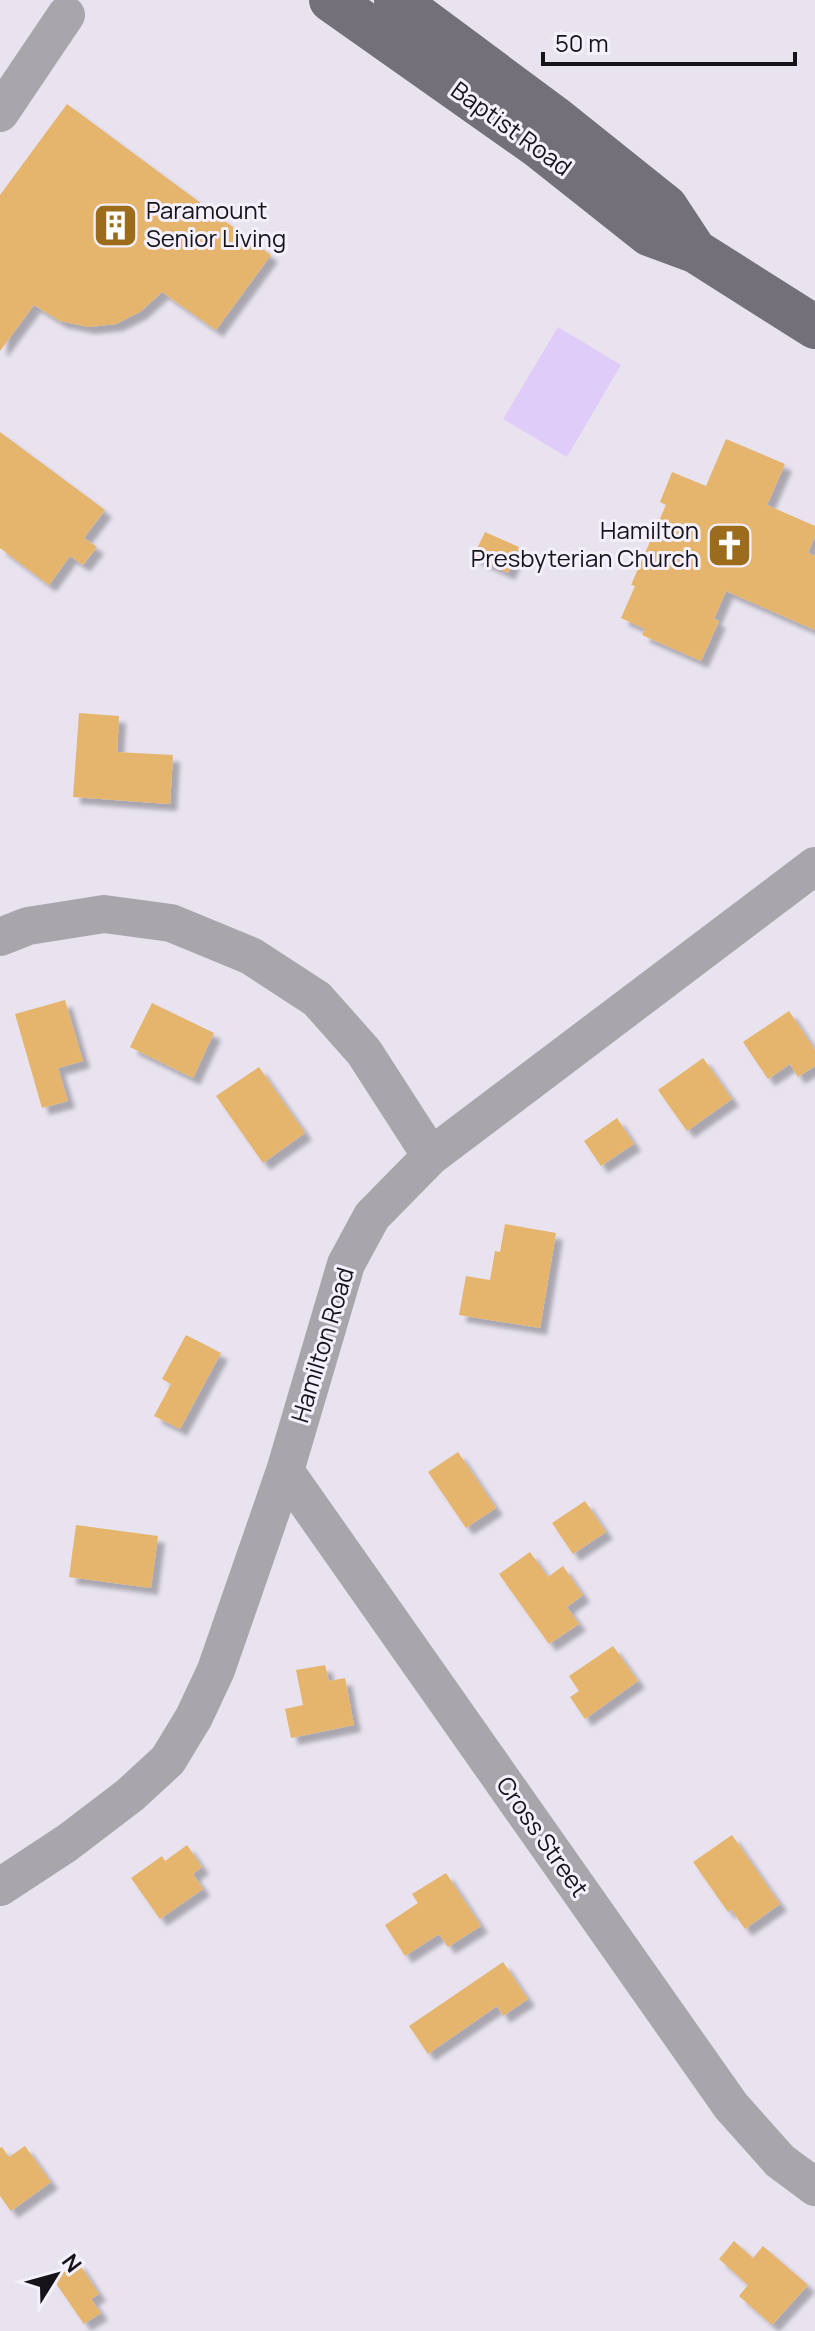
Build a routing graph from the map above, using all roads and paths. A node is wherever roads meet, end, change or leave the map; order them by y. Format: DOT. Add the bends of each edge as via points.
graph roads {
  1 [pos="331,0"];
  2 [pos="396,0"];
  3 [pos="66,15"];
  4 [pos="0,113"];
  5 [pos="695,251"];
  6 [pos="815,327"];
  7 [pos="815,866"];
  8 [pos="0,937"];
  9 [pos="431,1156"];
  10 [pos="285,1471"];
  11 [pos="0,1887"];
  12 [pos="815,2187"];
  1 -- 5 [label="main road, Baptist Road" via="538,146 649,234"];
  2 -- 5 [label="main road, Baptist Road" via="666,207"];
  3 -- 4 [label="street"];
  5 -- 6 [label="main road, Baptist Road"];
  7 -- 9 [label="street, Hamilton Road"];
  8 -- 9 [label="street" via="28,926 104,914 171,923 251,956 317,999 364,1052"];
  9 -- 10 [label="street, Hamilton Road" via="372,1216 346,1264"];
  10 -- 11 [label="street, Hamilton Road" via="216,1670 168,1760 67,1843"];
  10 -- 12 [label="street, Cross Street" via="731,2106 780,2161"];
}
